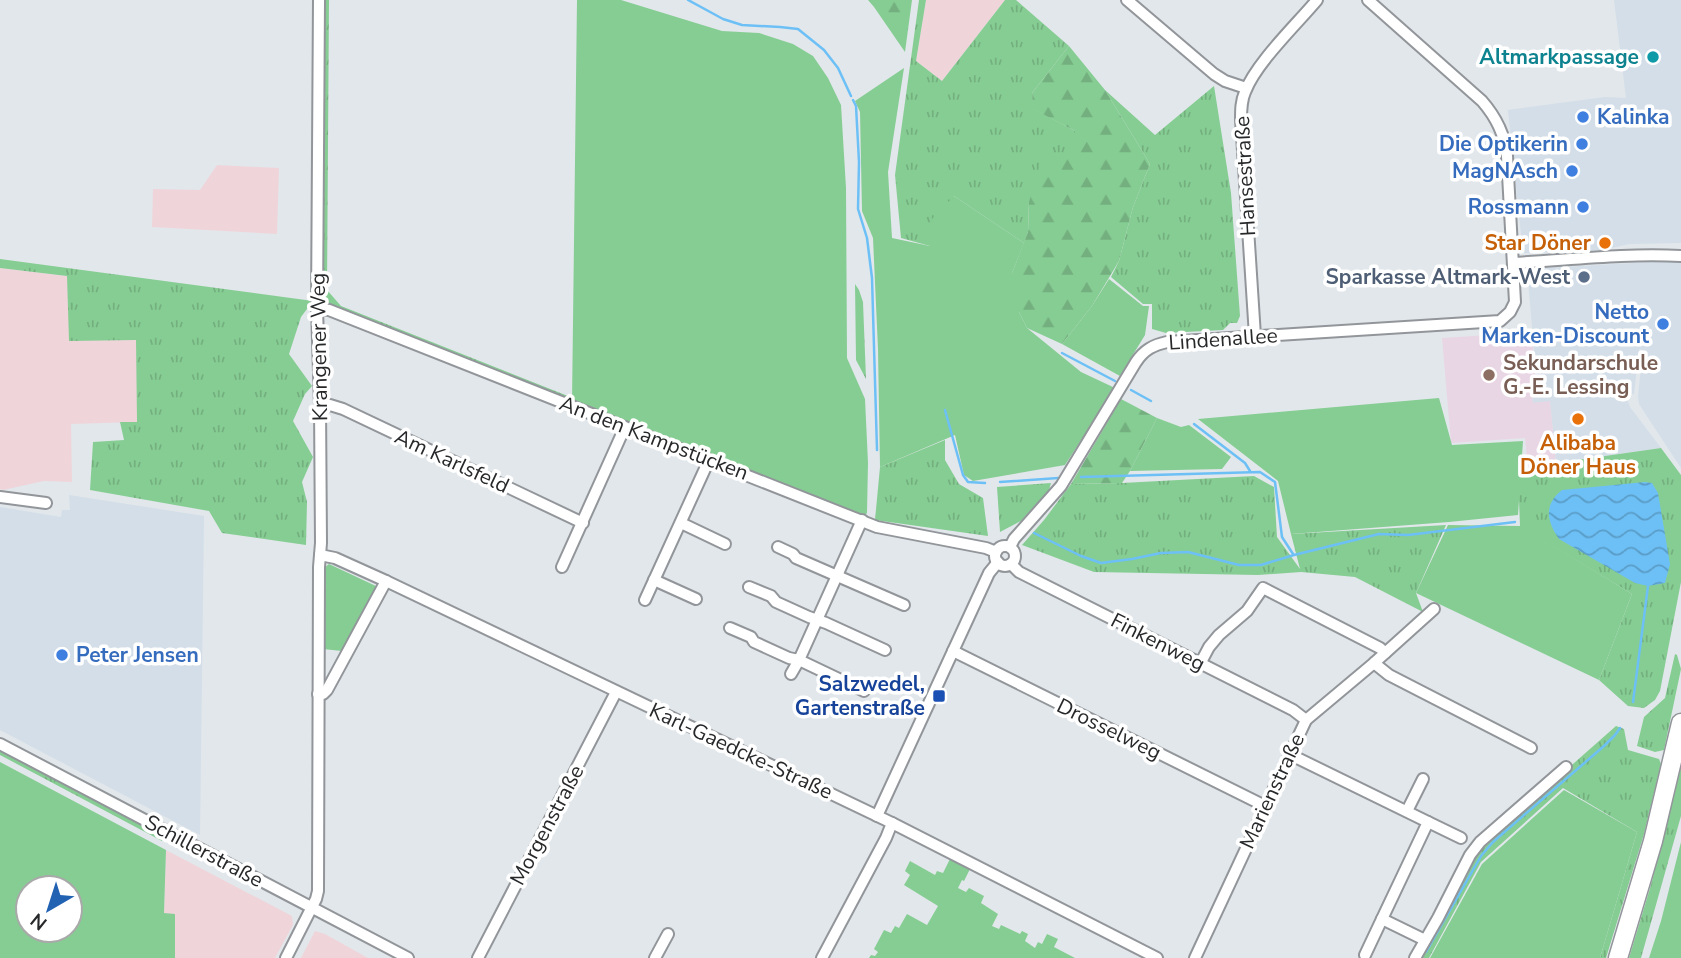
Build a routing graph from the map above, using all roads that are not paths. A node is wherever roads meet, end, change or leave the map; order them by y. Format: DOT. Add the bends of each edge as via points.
graph roads {
  1 [pos="318,0"];
  2 [pos="1127,0"];
  3 [pos="1317,0"];
  4 [pos="1367,0"];
  5 [pos="1246,88"];
  6 [pos="1681,256"];
  7 [pos="1513,262"];
  8 [pos="317,308"];
  9 [pos="1255,336"];
  10 [pos="320,405"];
  11 [pos="625,427"];
  12 [pos="709,460"];
  13 [pos="0,497"];
  14 [pos="46,503"];
  15 [pos="862,520"];
  16 [pos="583,523"];
  17 [pos="681,523"];
  18 [pos="725,544"];
  19 [pos="778,547"];
  20 [pos="1010,547"];
  21 [pos="320,555"];
  22 [pos="997,557"];
  23 [pos="1011,564"];
  24 [pos="562,567"];
  25 [pos="837,576"];
  26 [pos="654,580"];
  27 [pos="386,581"];
  28 [pos="749,587"];
  29 [pos="696,599"];
  30 [pos="645,600"];
  31 [pos="904,605"];
  32 [pos="1434,609"];
  33 [pos="817,620"];
  34 [pos="730,628"];
  35 [pos="885,650"];
  36 [pos="953,651"];
  37 [pos="1385,653"];
  38 [pos="799,660"];
  39 [pos="1374,663"];
  40 [pos="1200,664"];
  41 [pos="791,674"];
  42 [pos="864,691"];
  43 [pos="616,692"];
  44 [pos="318,694"];
  45 [pos="1306,720"];
  46 [pos="1681,723"];
  47 [pos="0,744"];
  48 [pos="1531,748"];
  49 [pos="1289,754"];
  50 [pos="1566,766"];
  51 [pos="1423,779"];
  52 [pos="1265,806"];
  53 [pos="1407,811"];
  54 [pos="877,816"];
  55 [pos="1428,822"];
  56 [pos="892,823"];
  57 [pos="1461,838"];
  58 [pos="312,908"];
  59 [pos="1382,919"];
  60 [pos="668,934"];
  61 [pos="1425,940"];
  62 [pos="1365,955"];
  63 [pos="286,958"];
  64 [pos="408,958"];
  65 [pos="478,958"];
  66 [pos="655,958"];
  67 [pos="822,958"];
  68 [pos="1157,958"];
  69 [pos="1195,958"];
  70 [pos="1415,958"];
  71 [pos="1618,958"];
  1 -- 8 [label="street, Krangener Weg"];
  2 -- 5 [label="street" via="1213,74"];
  3 -- 5 [label="street, Hansestraße"];
  4 -- 7 [label="street" via="1491,111 1506,145"];
  5 -- 9 [label="street, Hansestraße" via="1241,120"];
  6 -- 7 [label="street" via="1638,254"];
  7 -- 9 [label="street, Lindenallee" via="1515,302 1500,321"];
  8 -- 10 [label="street, Krangener Weg"];
  8 -- 11 [label="street, An den Kampstücken"];
  9 -- 20 [label="street, Lindenallee" via="1167,342 1146,350 1061,486"];
  10 -- 16 [label="street, Am Karlsfeld" via="343,409"];
  10 -- 21 [label="street, Krangener Weg"];
  11 -- 12 [label="street, An den Kampstücken"];
  11 -- 16 [label="street"];
  12 -- 15 [label="street, An den Kampstücken"];
  12 -- 17 [label="street"];
  13 -- 14 [label="street"];
  15 -- 22 [label="street, An den Kampstücken" via="986,548"];
  15 -- 25 [label="street"];
  16 -- 24 [label="street"];
  17 -- 18 [label="street"];
  17 -- 26 [label="street"];
  19 -- 25 [label="street"];
  20 -- 22 [label="street" via="1003,546"];
  20 -- 23 [label="street" via="1015,555"];
  21 -- 27 [label="street, Karl-Gaedcke-Straße"];
  21 -- 44 [label="street, Krangener Weg"];
  22 -- 23 [label="street, An den Kampstücken" via="1003,565"];
  22 -- 36 [label="street"];
  23 -- 40 [label="street, Finkenweg"];
  25 -- 31 [label="street"];
  25 -- 33 [label="street"];
  26 -- 29 [label="street"];
  26 -- 30 [label="street"];
  27 -- 43 [label="street, Karl-Gaedcke-Straße"];
  27 -- 44 [label="street" via="327,690"];
  28 -- 33 [label="street"];
  32 -- 37 [label="street, Marienstraße"];
  33 -- 35 [label="street"];
  33 -- 38 [label="street"];
  34 -- 38 [label="street"];
  36 -- 52 [label="street, Drosselweg"];
  36 -- 54 [label="street"];
  37 -- 39 [label="street, Marienstraße"];
  37 -- 40 [label="street" via="1263,589 1247,611 1219,635"];
  38 -- 41 [label="street"];
  38 -- 42 [label="street"];
  39 -- 45 [label="street, Marienstraße"];
  39 -- 48 [label="street" via="1388,675"];
  40 -- 45 [label="street, Finkenweg"];
  43 -- 54 [label="street, Karl-Gaedcke-Straße"];
  43 -- 65 [label="street, Morgenstraße"];
  44 -- 58 [label="street, Krangener Weg" via="318,891"];
  45 -- 49 [label="street, Marienstraße"];
  46 -- 71 [label="main road" via="1653,841"];
  47 -- 58 [label="street, Schillerstraße"];
  49 -- 52 [label="street, Marienstraße"];
  49 -- 53 [label="street"];
  50 -- 61 [label="street" via="1480,842"];
  51 -- 53 [label="street"];
  52 -- 69 [label="street, Marienstraße"];
  53 -- 55 [label="street"];
  54 -- 56 [label="street, Karl-Gaedcke-Straße"];
  55 -- 57 [label="street"];
  55 -- 59 [label="street"];
  56 -- 67 [label="street"];
  56 -- 68 [label="street, Karl-Gaedcke-Straße"];
  58 -- 63 [label="street, Krangener Weg"];
  58 -- 64 [label="street, Schillerstraße"];
  59 -- 61 [label="street"];
  59 -- 62 [label="street"];
  60 -- 66 [label="street"];
  61 -- 70 [label="street"];
}
